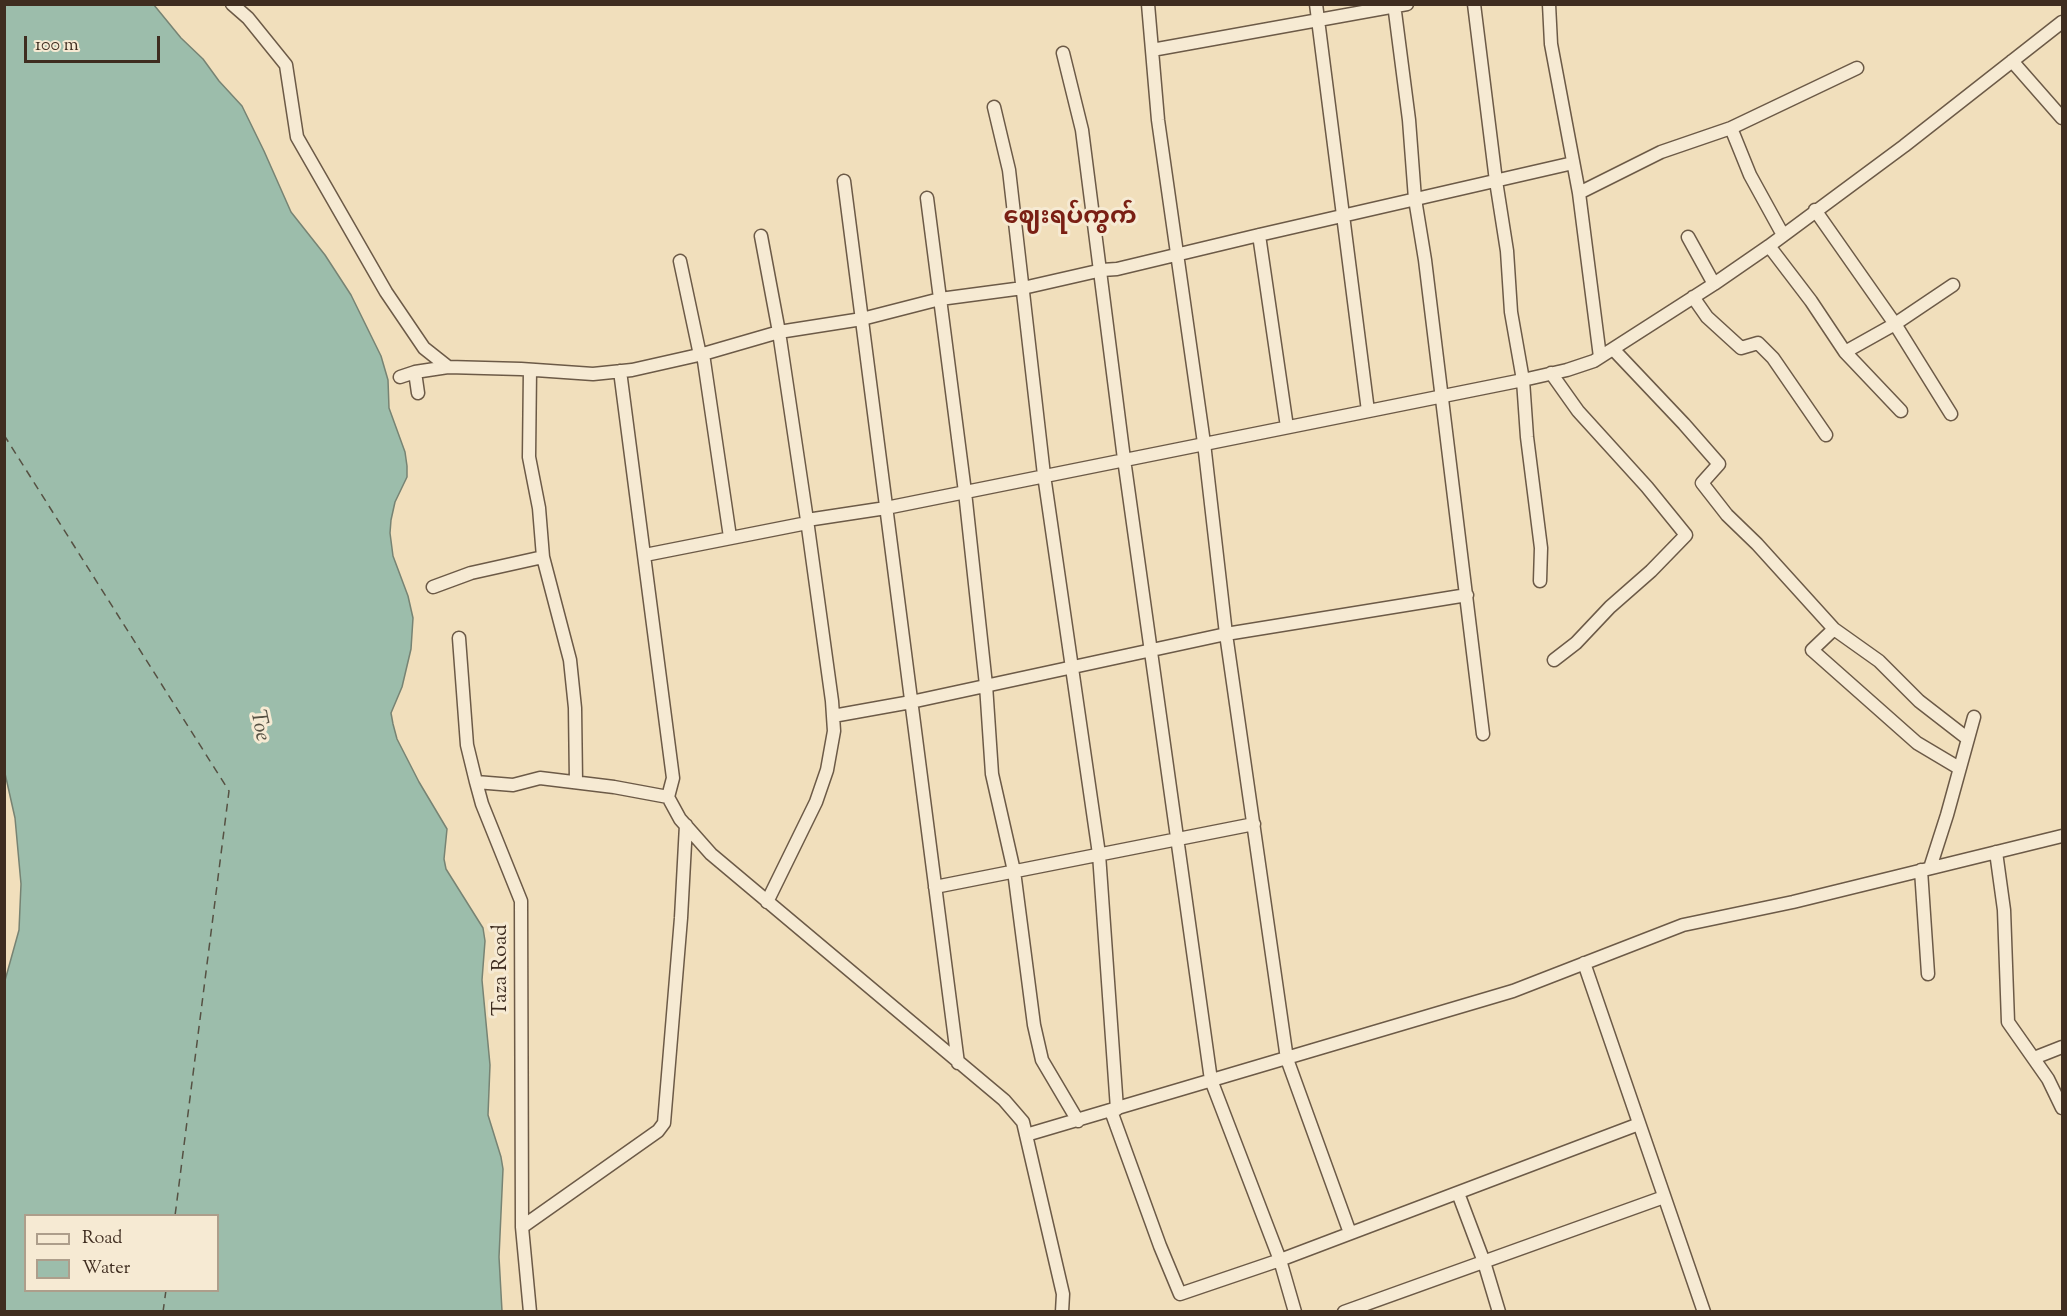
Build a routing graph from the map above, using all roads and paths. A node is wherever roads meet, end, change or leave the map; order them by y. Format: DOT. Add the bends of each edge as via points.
graph roads {
  1 [pos="232,4"];
  2 [pos="1140,4"];
  3 [pos="1148,4"];
  4 [pos="1316,4"];
  5 [pos="1474,4"];
  6 [pos="1549,4"];
  7 [pos="1399,5"];
  8 [pos="1317,20"];
  9 [pos="2062,22"];
  10 [pos="1150,35"];
  11 [pos="1152,50"];
  12 [pos="1063,53"];
  13 [pos="2012,61"];
  14 [pos="1857,68"];
  15 [pos="994,107"];
  16 [pos="2062,117"];
  17 [pos="1731,128"];
  18 [pos="1573,163"];
  19 [pos="1496,180"];
  20 [pos="844,182"];
  21 [pos="1579,194"];
  22 [pos="927,198"];
  23 [pos="1415,199"];
  24 [pos="1815,210"];
  25 [pos="1342,215"];
  26 [pos="1259,235"];
  27 [pos="1783,235"];
  28 [pos="761,236"];
  29 [pos="1688,237"];
  30 [pos="1769,246"];
  31 [pos="1177,255"];
  32 [pos="680,261"];
  33 [pos="1102,270"];
  34 [pos="1714,284"];
  35 [pos="1953,285"];
  36 [pos="1023,288"];
  37 [pos="1693,297"];
  38 [pos="940,299"];
  39 [pos="861,319"];
  40 [pos="1895,324"];
  41 [pos="779,332"];
  42 [pos="1613,349"];
  43 [pos="1845,352"];
  44 [pos="702,354"];
  45 [pos="1600,357"];
  46 [pos="448,367"];
  47 [pos="530,370"];
  48 [pos="620,371"];
  49 [pos="415,372"];
  50 [pos="1551,374"];
  51 [pos="400,377"];
  52 [pos="1522,380"];
  53 [pos="418,393"];
  54 [pos="1441,396"];
  55 [pos="1368,411"];
  56 [pos="1901,411"];
  57 [pos="1952,414"];
  58 [pos="1287,427"];
  59 [pos="1826,435"];
  60 [pos="1204,443"];
  61 [pos="1124,459"];
  62 [pos="1044,475"];
  63 [pos="965,492"];
  64 [pos="886,508"];
  65 [pos="807,520"];
  66 [pos="730,537"];
  67 [pos="645,555"];
  68 [pos="543,557"];
  69 [pos="1540,581"];
  70 [pos="433,587"];
  71 [pos="1467,595"];
  72 [pos="1834,629"];
  73 [pos="1226,634"];
  74 [pos="459,638"];
  75 [pos="1151,651"];
  76 [pos="1554,660"];
  77 [pos="1072,668"];
  78 [pos="986,685"];
  79 [pos="911,702"];
  80 [pos="833,716"];
  81 [pos="1974,717"];
  82 [pos="1483,734"];
  83 [pos="1968,740"];
  84 [pos="1959,768"];
  85 [pos="476,782"];
  86 [pos="576,782"];
  87 [pos="668,797"];
  88 [pos="1254,824"];
  89 [pos="686,825"];
  90 [pos="2062,836"];
  91 [pos="1177,839"];
  92 [pos="1996,852"];
  93 [pos="1099,854"];
  94 [pos="1926,869"];
  95 [pos="1014,871"];
  96 [pos="935,887"];
  97 [pos="767,902"];
  98 [pos="1584,963"];
  99 [pos="1928,974"];
  100 [pos="2062,1047"];
  101 [pos="2034,1058"];
  102 [pos="1287,1059"];
  103 [pos="958,1063"];
  104 [pos="1211,1080"];
  105 [pos="2062,1108"];
  106 [pos="1114,1110"];
  107 [pos="1078,1121"];
  108 [pos="1639,1124"];
  109 [pos="1026,1136"];
  110 [pos="1458,1192"];
  111 [pos="1664,1197"];
  112 [pos="522,1227"];
  113 [pos="1350,1233"];
  114 [pos="1280,1260"];
  115 [pos="1484,1262"];
  116 [pos="530,1311"];
  117 [pos="1062,1311"];
  118 [pos="1295,1311"];
  119 [pos="1344,1311"];
  120 [pos="1499,1311"];
  121 [pos="1704,1311"];
  1 -- 46 [label="street" via="286,65 297,137 386,292 424,348"];
  2 -- 10 [label="street" via="1143,35"];
  3 -- 10 [label="street"];
  4 -- 8 [label="street"];
  5 -- 19 [label="street"];
  6 -- 18 [label="street" via="1551,44"];
  7 -- 8 [label="street"];
  7 -- 23 [label="street"];
  8 -- 11 [label="street"];
  8 -- 25 [label="street"];
  9 -- 13 [label="street"];
  10 -- 11 [label="street"];
  11 -- 31 [label="street"];
  12 -- 33 [label="street" via="1083,130"];
  13 -- 16 [label="street"];
  13 -- 24 [label="street"];
  14 -- 17 [label="street"];
  15 -- 36 [label="street" via="1010,170"];
  17 -- 21 [label="street" via="1661,152"];
  17 -- 27 [label="street" via="1750,174"];
  18 -- 19 [label="street"];
  18 -- 21 [label="street"];
  19 -- 23 [label="street"];
  19 -- 52 [label="street"];
  20 -- 39 [label="street"];
  21 -- 45 [label="street"];
  22 -- 38 [label="street"];
  23 -- 25 [label="street"];
  23 -- 54 [label="street"];
  24 -- 27 [label="street"];
  24 -- 40 [label="street"];
  25 -- 26 [label="street"];
  25 -- 55 [label="street"];
  26 -- 31 [label="street"];
  26 -- 58 [label="street"];
  27 -- 30 [label="street"];
  28 -- 41 [label="street"];
  29 -- 34 [label="street"];
  30 -- 34 [label="street"];
  30 -- 43 [label="street"];
  31 -- 33 [label="street"];
  31 -- 60 [label="street"];
  32 -- 44 [label="street"];
  33 -- 36 [label="street"];
  33 -- 61 [label="street"];
  34 -- 37 [label="street"];
  35 -- 40 [label="street"];
  36 -- 38 [label="street"];
  36 -- 62 [label="street"];
  37 -- 42 [label="street"];
  37 -- 59 [label="street" via="1707,317 1741,348 1758,343 1773,358"];
  38 -- 39 [label="street"];
  38 -- 63 [label="street"];
  39 -- 41 [label="street"];
  39 -- 64 [label="street"];
  40 -- 43 [label="street"];
  40 -- 57 [label="street"];
  41 -- 44 [label="street"];
  41 -- 65 [label="street"];
  42 -- 45 [label="street"];
  42 -- 72 [label="street" via="1719,465 1702,483 1727,515"];
  43 -- 56 [label="street"];
  44 -- 48 [label="street"];
  44 -- 66 [label="street"];
  45 -- 50 [label="street"];
  46 -- 47 [label="street"];
  46 -- 49 [label="street"];
  47 -- 48 [label="street" via="592,374"];
  47 -- 68 [label="street" via="529,457"];
  48 -- 67 [label="street"];
  49 -- 51 [label="street"];
  49 -- 53 [label="street"];
  50 -- 52 [label="street"];
  50 -- 76 [label="street" via="1578,411 1686,535"];
  52 -- 54 [label="street"];
  52 -- 69 [label="street" via="1541,548"];
  54 -- 55 [label="street"];
  54 -- 71 [label="street"];
  55 -- 58 [label="street"];
  58 -- 60 [label="street"];
  60 -- 61 [label="street"];
  60 -- 73 [label="street"];
  61 -- 62 [label="street"];
  61 -- 75 [label="street"];
  62 -- 63 [label="street"];
  62 -- 77 [label="street"];
  63 -- 64 [label="street"];
  63 -- 78 [label="street"];
  64 -- 65 [label="street"];
  64 -- 79 [label="street"];
  65 -- 66 [label="street"];
  65 -- 80 [label="street"];
  66 -- 67 [label="street"];
  67 -- 87 [label="street" via="673,778"];
  68 -- 70 [label="street" via="471,573"];
  68 -- 86 [label="street" via="570,660"];
  71 -- 73 [label="street"];
  71 -- 82 [label="street"];
  72 -- 83 [label="street" via="1879,661 1919,701"];
  72 -- 84 [label="street" via="1812,650 1917,743"];
  73 -- 75 [label="street"];
  73 -- 88 [label="street"];
  74 -- 85 [label="street, Taza Road" via="467,745"];
  75 -- 77 [label="street"];
  75 -- 91 [label="street"];
  77 -- 78 [label="street"];
  77 -- 93 [label="street"];
  78 -- 79 [label="street"];
  78 -- 95 [label="street" via="992,774"];
  79 -- 80 [label="street"];
  79 -- 96 [label="street"];
  80 -- 97 [label="street" via="827,770 816,802"];
  81 -- 83 [label="street"];
  83 -- 84 [label="street"];
  84 -- 94 [label="street"];
  85 -- 86 [label="street" via="513,785 540,778"];
  85 -- 112 [label="street, Taza Road" via="522,901"];
  86 -- 87 [label="street"];
  87 -- 89 [label="street"];
  88 -- 91 [label="street"];
  88 -- 102 [label="street"];
  89 -- 97 [label="street" via="711,854"];
  89 -- 112 [label="street" via="664,1123"];
  90 -- 92 [label="street"];
  91 -- 93 [label="street"];
  91 -- 104 [label="street"];
  92 -- 94 [label="street"];
  92 -- 101 [label="street" via="2004,910 2008,1022"];
  93 -- 95 [label="street"];
  93 -- 106 [label="street"];
  94 -- 98 [label="street" via="1683,925"];
  94 -- 99 [label="street"];
  95 -- 96 [label="street"];
  95 -- 107 [label="street" via="1042,1060"];
  96 -- 103 [label="street"];
  97 -- 103 [label="street"];
  98 -- 102 [label="street" via="1514,991"];
  98 -- 108 [label="street"];
  100 -- 101 [label="street"];
  101 -- 105 [label="street"];
  102 -- 104 [label="street"];
  102 -- 113 [label="street"];
  103 -- 109 [label="street" via="1004,1100 1023,1122"];
  104 -- 106 [label="street"];
  104 -- 114 [label="street"];
  106 -- 107 [label="street"];
  106 -- 114 [label="street" via="1180,1294"];
  107 -- 109 [label="street"];
  108 -- 110 [label="street"];
  108 -- 111 [label="street"];
  109 -- 117 [label="street" via="1063,1294"];
  110 -- 113 [label="street"];
  110 -- 115 [label="street"];
  111 -- 115 [label="street"];
  111 -- 121 [label="street"];
  112 -- 116 [label="street, Taza Road"];
  113 -- 114 [label="street"];
  114 -- 118 [label="street"];
  115 -- 119 [label="street"];
  115 -- 120 [label="street"];
}
